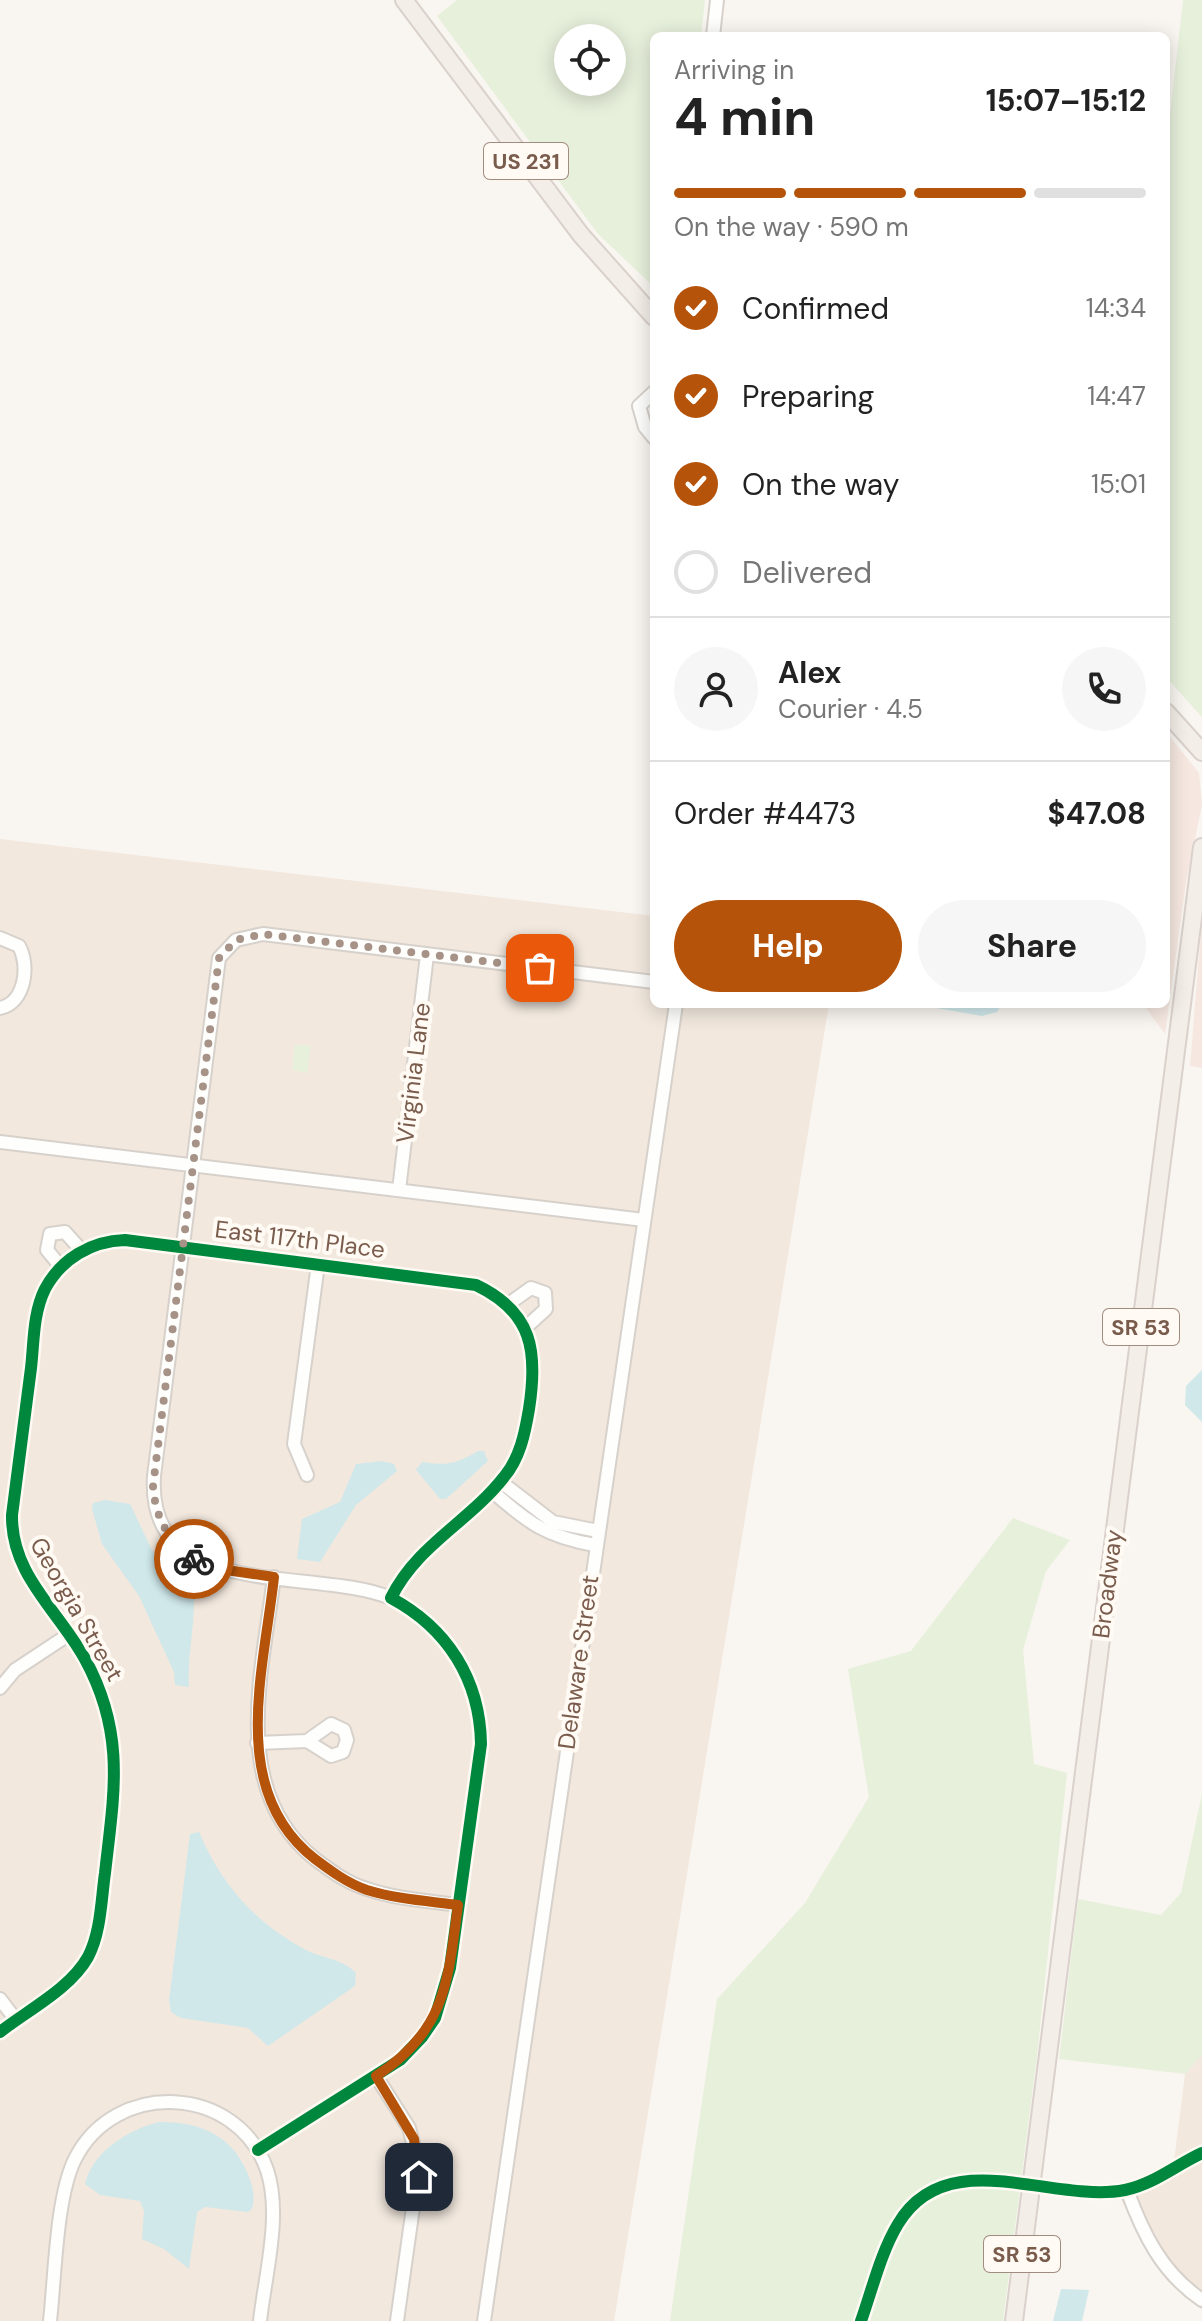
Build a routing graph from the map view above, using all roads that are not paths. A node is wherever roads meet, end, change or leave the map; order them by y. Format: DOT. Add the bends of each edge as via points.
graph roads {
  1 [pos="404,0"];
  2 [pos="717,0"];
  3 [pos="713,32"];
  4 [pos="650,313"];
  5 [pos="650,396"];
  6 [pos="650,433"];
  7 [pos="1170,716"];
  8 [pos="1202,752"];
  9 [pos="1202,847"];
  10 [pos="0,938"];
  11 [pos="427,955"];
  12 [pos="650,982"];
  13 [pos="0,1008"];
  14 [pos="675,1008"];
  15 [pos="0,1142"];
  16 [pos="193,1165"];
  17 [pos="399,1190"];
  18 [pos="644,1220"];
  19 [pos="102,1242"];
  20 [pos="182,1246"];
  21 [pos="82,1251"];
  22 [pos="318,1264"];
  23 [pos="61,1267"];
  24 [pos="507,1305"];
  25 [pos="524,1329"];
  26 [pos="307,1475"];
  27 [pos="496,1486"];
  28 [pos="0,1498"];
  29 [pos="14,1499"];
  30 [pos="598,1531"];
  31 [pos="595,1545"];
  32 [pos="274,1577"];
  33 [pos="391,1598"];
  34 [pos="68,1635"];
  35 [pos="0,1688"];
  36 [pos="307,1741"];
  37 [pos="257,1743"];
  38 [pos="458,1905"];
  39 [pos="0,1999"];
  40 [pos="16,2020"];
  41 [pos="0,2032"];
  42 [pos="376,2076"];
  43 [pos="258,2150"];
  44 [pos="1202,2153"];
  45 [pos="1031,2187"];
  46 [pos="1127,2190"];
  47 [pos="1202,2300"];
  48 [pos="50,2321"];
  49 [pos="260,2321"];
  50 [pos="397,2321"];
  51 [pos="484,2321"];
  52 [pos="861,2321"];
  53 [pos="1014,2321"];
  1 -- 4 [label="main road, US 231" via="581,235"];
  2 -- 3 [label="street"];
  5 -- 6 [label="street" via="639,406"];
  7 -- 8 [label="main road"];
  9 -- 45 [label="main road, Broadway / SR 53"];
  10 -- 13 [label="street" via="19,946 25,960 17,1000"];
  11 -- 12 [label="street"];
  11 -- 16 [label="street" via="263,934 230,945 216,968"];
  11 -- 17 [label="street, Virginia Lane"];
  14 -- 18 [label="street, Delaware Street"];
  15 -- 16 [label="street"];
  16 -- 17 [label="street"];
  16 -- 20 [label="street"];
  17 -- 18 [label="street"];
  18 -- 30 [label="street, Delaware Street"];
  19 -- 20 [label="street, East 117th Place"];
  19 -- 21 [label="street, Georgia Street"];
  20 -- 22 [label="street, East 117th Place"];
  20 -- 32 [label="street" via="154,1497 176,1544 202,1564"];
  21 -- 23 [label="street, Georgia Street"];
  21 -- 23 [label="street" via="65,1232 50,1234 47,1250"];
  22 -- 24 [label="street, East 117th Place" via="464,1282"];
  22 -- 26 [label="street" via="294,1444"];
  23 -- 29 [label="street, Georgia Street" via="38,1308"];
  24 -- 25 [label="street"];
  24 -- 25 [label="street" via="531,1288 545,1293 546,1309"];
  25 -- 27 [label="street" via="534,1357 529,1409 521,1447"];
  27 -- 30 [label="street" via="553,1522"];
  27 -- 31 [label="street" via="542,1531"];
  27 -- 33 [label="street" via="418,1556"];
  28 -- 29 [label="street"];
  29 -- 34 [label="street, Georgia Street" via="17,1556"];
  30 -- 31 [label="street, Delaware Street"];
  31 -- 51 [label="street, Delaware Street"];
  32 -- 33 [label="street" via="359,1588"];
  32 -- 37 [label="street"];
  33 -- 38 [label="street" via="443,1638 468,1676 476,1700 481,1744"];
  34 -- 35 [label="street" via="15,1670"];
  34 -- 40 [label="street, Georgia Street" via="101,1692 116,1758 99,1920 88,1956 75,1974"];
  36 -- 37 [label="street"];
  37 -- 38 [label="street" via="274,1808 309,1854 365,1889"];
  38 -- 42 [label="street" via="446,1988 435,2018 412,2049"];
  39 -- 40 [label="street"];
  40 -- 41 [label="street, Georgia Street"];
  42 -- 43 [label="street"];
  42 -- 50 [label="street" via="409,2128 419,2165"];
  43 -- 48 [label="street" via="223,2117 185,2102 136,2106 101,2126 83,2145 68,2180"];
  43 -- 49 [label="street" via="273,2202"];
  44 -- 46 [label="street"];
  45 -- 46 [label="street" via="1088,2193"];
  45 -- 52 [label="street" via="986,2180 952,2183 913,2204 897,2225"];
  45 -- 53 [label="main road, Broadway / SR 53"];
  46 -- 47 [label="street" via="1157,2256"];
}
